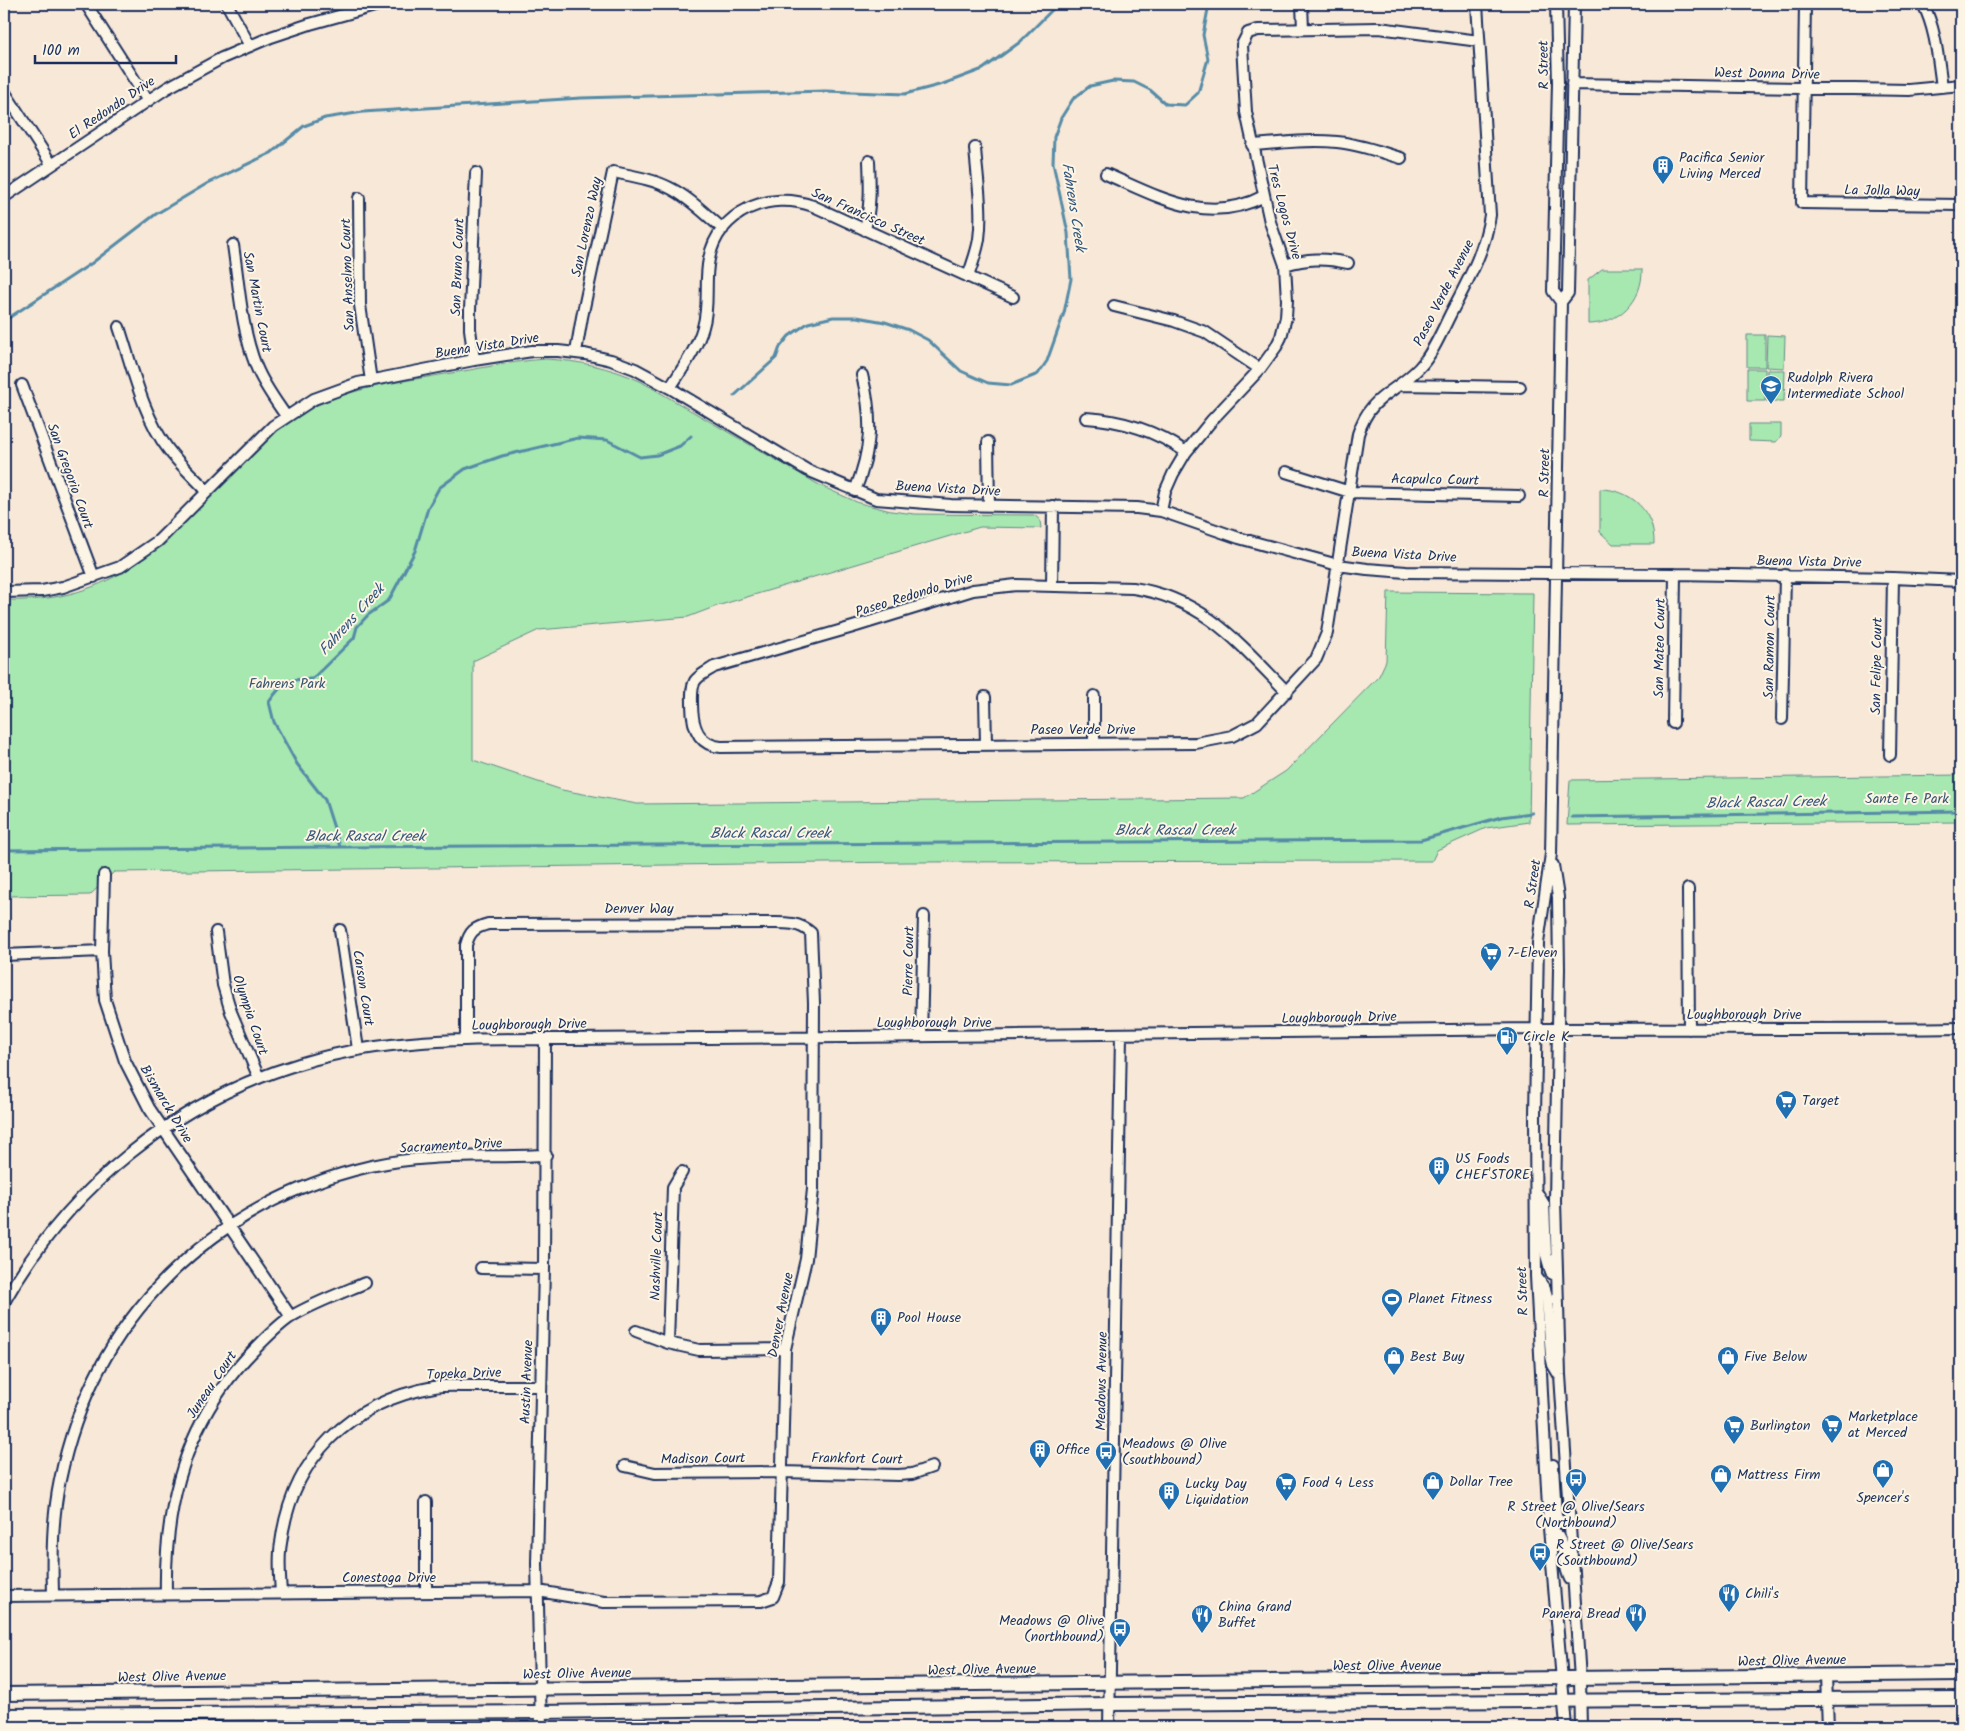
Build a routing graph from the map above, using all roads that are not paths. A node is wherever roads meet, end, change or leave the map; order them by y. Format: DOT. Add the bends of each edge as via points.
graph roads {
  1 [pos="86,4"];
  2 [pos="227,4"];
  3 [pos="382,4"];
  4 [pos="1302,4"];
  5 [pos="1478,4"];
  6 [pos="1556,4"];
  7 [pos="1574,4"];
  8 [pos="1805,4"];
  9 [pos="1923,4"];
  10 [pos="355,8"];
  11 [pos="1303,29"];
  12 [pos="1479,41"];
  13 [pos="250,46"];
  14 [pos="1572,84"];
  15 [pos="1961,85"];
  16 [pos="1942,87"];
  17 [pos="1804,88"];
  18 [pos="4,91"];
  19 [pos="148,101"];
  20 [pos="1252,145"];
  21 [pos="975,148"];
  22 [pos="1401,158"];
  23 [pos="869,161"];
  24 [pos="52,165"];
  25 [pos="476,173"];
  26 [pos="1106,174"];
  27 [pos="1264,196"];
  28 [pos="4,197"];
  29 [pos="359,198"];
  30 [pos="1961,205"];
  31 [pos="722,229"];
  32 [pos="864,230"];
  33 [pos="233,244"];
  34 [pos="1348,263"];
  35 [pos="1285,265"];
  36 [pos="968,277"];
  37 [pos="1013,297"];
  38 [pos="1562,302"];
  39 [pos="1114,306"];
  40 [pos="119,327"];
  41 [pos="576,352"];
  42 [pos="474,360"];
  43 [pos="1260,369"];
  44 [pos="862,375"];
  45 [pos="371,381"];
  46 [pos="22,385"];
  47 [pos="1400,385"];
  48 [pos="1520,387"];
  49 [pos="670,388"];
  50 [pos="286,416"];
  51 [pos="1086,418"];
  52 [pos="988,442"];
  53 [pos="1186,452"];
  54 [pos="1286,472"];
  55 [pos="207,491"];
  56 [pos="855,491"];
  57 [pos="1350,492"];
  58 [pos="1519,496"];
  59 [pos="989,506"];
  60 [pos="1053,506"];
  61 [pos="1160,511"];
  62 [pos="1338,565"];
  63 [pos="1557,573"];
  64 [pos="1675,574"];
  65 [pos="1785,575"];
  66 [pos="94,577"];
  67 [pos="1893,578"];
  68 [pos="1961,581"];
  69 [pos="1052,586"];
  70 [pos="4,592"];
  71 [pos="1287,692"];
  72 [pos="1094,696"];
  73 [pos="985,697"];
  74 [pos="1782,720"];
  75 [pos="1673,723"];
  76 [pos="1094,743"];
  77 [pos="986,744"];
  78 [pos="721,747"];
  79 [pos="1890,755"];
  80 [pos="1551,854"];
  81 [pos="104,875"];
  82 [pos="1688,889"];
  83 [pos="924,916"];
  84 [pos="340,930"];
  85 [pos="216,932"];
  86 [pos="102,951"];
  87 [pos="4,955"];
  88 [pos="1961,1028"];
  89 [pos="1537,1029"];
  90 [pos="1559,1029"];
  91 [pos="1688,1029"];
  92 [pos="1121,1035"];
  93 [pos="922,1036"];
  94 [pos="813,1037"];
  95 [pos="545,1039"];
  96 [pos="466,1040"];
  97 [pos="358,1049"];
  98 [pos="259,1078"];
  99 [pos="163,1128"];
  100 [pos="546,1155"];
  101 [pos="682,1172"];
  102 [pos="1536,1190"];
  103 [pos="230,1225"];
  104 [pos="481,1268"];
  105 [pos="544,1269"];
  106 [pos="1536,1276"];
  107 [pos="1557,1276"];
  108 [pos="365,1283"];
  109 [pos="4,1302"];
  110 [pos="291,1317"];
  111 [pos="636,1331"];
  112 [pos="668,1343"];
  113 [pos="785,1349"];
  114 [pos="1560,1376"];
  115 [pos="541,1386"];
  116 [pos="1545,1440"];
  117 [pos="625,1466"];
  118 [pos="932,1468"];
  119 [pos="782,1472"];
  120 [pos="426,1502"];
  121 [pos="1570,1525"];
  122 [pos="1549,1528"];
  123 [pos="1573,1581"];
  124 [pos="538,1591"];
  125 [pos="426,1592"];
  126 [pos="166,1593"];
  127 [pos="281,1593"];
  128 [pos="53,1594"];
  129 [pos="4,1596"];
  130 [pos="773,1598"];
  131 [pos="1961,1674"];
  132 [pos="1826,1676"];
  133 [pos="1580,1678"];
  134 [pos="1563,1679"];
  135 [pos="1111,1684"];
  136 [pos="540,1689"];
  137 [pos="4,1694"];
  138 [pos="1961,1698"];
  139 [pos="1827,1700"];
  140 [pos="1564,1701"];
  141 [pos="1579,1701"];
  142 [pos="1110,1704"];
  143 [pos="540,1712"];
  144 [pos="4,1715"];
  145 [pos="540,1727"];
  146 [pos="1109,1727"];
  147 [pos="1566,1727"];
  148 [pos="1581,1727"];
  149 [pos="1828,1727"];
  1 -- 19 [label="street"];
  2 -- 13 [label="street"];
  3 -- 10 [label="street, El Redondo Drive"];
  4 -- 11 [label="street"];
  5 -- 12 [label="street, Paseo Verde Avenue"];
  6 -- 38 [label="street, R Street" via="1558,83 1553,291"];
  7 -- 14 [label="street, R Street"];
  8 -- 17 [label="street"];
  9 -- 16 [label="street" via="1933,32"];
  10 -- 13 [label="street, El Redondo Drive"];
  11 -- 12 [label="street" via="1379,28"];
  11 -- 20 [label="street, Tres Logos Drive" via="1258,30 1248,33 1242,45"];
  12 -- 47 [label="street, Paseo Verde Avenue" via="1490,215 1487,235 1440,336 1421,367"];
  13 -- 19 [label="street, El Redondo Drive" via="192,74"];
  14 -- 17 [label="street, West Donna Drive"];
  14 -- 38 [label="street, R Street" via="1568,293"];
  15 -- 16 [label="street, West Donna Drive"];
  16 -- 17 [label="street, West Donna Drive" via="1909,90"];
  17 -- 30 [label="street, La Jolla Way" via="1802,204"];
  18 -- 24 [label="street"];
  19 -- 24 [label="street, El Redondo Drive"];
  20 -- 22 [label="street" via="1338,142"];
  20 -- 27 [label="street, Tres Logos Drive"];
  21 -- 36 [label="street" via="980,221"];
  23 -- 32 [label="street" via="871,195"];
  24 -- 28 [label="street, El Redondo Drive"];
  25 -- 42 [label="street, San Bruno Court" via="470,310"];
  26 -- 27 [label="street" via="1169,201 1200,208 1248,205"];
  27 -- 35 [label="street, Tres Logos Drive"];
  29 -- 45 [label="street, San Anselmo Court" via="360,305"];
  31 -- 32 [label="street, San Francisco Street" via="741,212 778,200 804,203"];
  31 -- 41 [label="street, San Lorenzo Way" via="668,187 613,172"];
  31 -- 49 [label="street, San Francisco Street" via="709,257 703,328"];
  32 -- 36 [label="street, San Francisco Street"];
  33 -- 50 [label="street, San Martin Court" via="256,367"];
  34 -- 35 [label="street" via="1320,258"];
  35 -- 43 [label="street, Tres Logos Drive" via="1287,300 1281,337"];
  36 -- 37 [label="street, San Francisco Street"];
  38 -- 63 [label="street, R Street"];
  39 -- 43 [label="street" via="1205,332"];
  40 -- 55 [label="street" via="156,430 168,449"];
  41 -- 42 [label="street, Buena Vista Drive" via="532,352"];
  41 -- 49 [label="street, Buena Vista Drive" via="619,363"];
  42 -- 45 [label="street, Buena Vista Drive"];
  43 -- 53 [label="street, Tres Logos Drive"];
  44 -- 56 [label="street" via="869,401 870,422 865,464"];
  45 -- 50 [label="street, Buena Vista Drive" via="328,393"];
  46 -- 66 [label="street, San Gregorio Court"];
  47 -- 48 [label="street"];
  47 -- 57 [label="street, Paseo Verde Avenue" via="1378,399 1362,421"];
  49 -- 56 [label="street, Buena Vista Drive" via="807,470"];
  50 -- 55 [label="street, Buena Vista Drive" via="256,441"];
  51 -- 53 [label="street" via="1139,427"];
  52 -- 59 [label="street"];
  53 -- 61 [label="street, Tres Logos Drive" via="1165,492"];
  54 -- 57 [label="street, Acapulco Court"];
  55 -- 66 [label="street, Buena Vista Drive" via="144,552 120,567"];
  56 -- 59 [label="street, Buena Vista Drive" via="876,499 898,502"];
  57 -- 58 [label="street, Acapulco Court"];
  57 -- 62 [label="street, Paseo Verde Avenue"];
  59 -- 60 [label="street, Buena Vista Drive"];
  60 -- 61 [label="street, Buena Vista Drive"];
  60 -- 69 [label="street"];
  61 -- 62 [label="street, Buena Vista Drive" via="1238,538"];
  62 -- 63 [label="street, Buena Vista Drive" via="1406,572"];
  62 -- 71 [label="street, Paseo Verde Drive" via="1327,633 1316,659"];
  63 -- 64 [label="street, Buena Vista Drive"];
  63 -- 80 [label="street, R Street"];
  64 -- 65 [label="street, Buena Vista Drive"];
  64 -- 75 [label="street, San Mateo Court"];
  65 -- 67 [label="street, Buena Vista Drive"];
  65 -- 74 [label="street, San Ramon Court"];
  66 -- 70 [label="street, Buena Vista Drive" via="63,588"];
  67 -- 68 [label="street, Buena Vista Drive"];
  67 -- 79 [label="street, San Felipe Court"];
  69 -- 71 [label="street, Paseo Redondo Drive" via="1133,588 1182,601 1240,643"];
  69 -- 78 [label="street, Paseo Redondo Drive" via="1016,585 973,590 714,667 698,677 694,684 692,717 700,736"];
  71 -- 76 [label="street, Paseo Verde Drive" via="1256,723 1232,736 1196,743"];
  72 -- 76 [label="street"];
  73 -- 77 [label="street"];
  76 -- 77 [label="street, Paseo Verde Drive"];
  77 -- 78 [label="street, Paseo Verde Drive"];
  80 -- 89 [label="street, R Street" via="1538,943"];
  80 -- 90 [label="street, R Street" via="1558,897"];
  81 -- 86 [label="street, Bismarck Drive"];
  82 -- 91 [label="street"];
  83 -- 93 [label="street, Pierre Court"];
  84 -- 97 [label="street, Carson Court"];
  85 -- 98 [label="street, Olympia Court" via="223,985"];
  86 -- 87 [label="street"];
  86 -- 99 [label="street, Bismarck Drive" via="106,1000 117,1039 133,1077"];
  88 -- 91 [label="street, Loughborough Drive"];
  89 -- 90 [label="street, Loughborough Drive"];
  89 -- 92 [label="street, Loughborough Drive"];
  89 -- 102 [label="street, R Street"];
  90 -- 91 [label="street, Loughborough Drive"];
  90 -- 107 [label="street, R Street"];
  92 -- 93 [label="street, Loughborough Drive"];
  92 -- 135 [label="street, Meadows Avenue"];
  93 -- 94 [label="street, Loughborough Drive"];
  94 -- 95 [label="street, Loughborough Drive"];
  94 -- 96 [label="street, Denver Way" via="813,950 811,933 804,927 765,922 488,924 474,928 466,945"];
  94 -- 113 [label="street, Denver Avenue" via="811,1206 806,1259"];
  95 -- 96 [label="street, Loughborough Drive"];
  95 -- 100 [label="street, Austin Avenue"];
  96 -- 97 [label="street, Loughborough Drive"];
  97 -- 98 [label="street, Loughborough Drive" via="301,1063"];
  98 -- 99 [label="street, Loughborough Drive" via="207,1102"];
  99 -- 103 [label="street, Bismarck Drive"];
  99 -- 109 [label="street, Loughborough Drive" via="105,1175 69,1210 48,1235"];
  100 -- 103 [label="street, Sacramento Drive" via="417,1159 372,1166 298,1188"];
  100 -- 105 [label="street, Austin Avenue"];
  101 -- 112 [label="street, Nashville Court" via="673,1187"];
  102 -- 106 [label="street, R Street"];
  102 -- 107 [label="street" via="1544,1204 1547,1264 1551,1273"];
  103 -- 110 [label="street, Bismarck Drive"];
  103 -- 128 [label="street, Sacramento Drive" via="145,1300 99,1371 66,1451 59,1482 52,1551"];
  104 -- 105 [label="street"];
  105 -- 115 [label="street, Austin Avenue"];
  106 -- 114 [label="street" via="1547,1296 1551,1356"];
  106 -- 116 [label="street, R Street"];
  107 -- 114 [label="street, R Street"];
  108 -- 110 [label="street, Juneau Court"];
  110 -- 126 [label="street, Juneau Court" via="237,1368 196,1434 180,1472 170,1512 165,1562"];
  111 -- 112 [label="street"];
  112 -- 113 [label="street" via="699,1350"];
  113 -- 119 [label="street, Denver Avenue"];
  114 -- 121 [label="street, R Street"];
  115 -- 124 [label="street, Austin Avenue"];
  115 -- 127 [label="street, Topeka Drive" via="436,1386 397,1395 362,1411 333,1434 309,1462 289,1506 280,1544"];
  116 -- 121 [label="street" via="1552,1452 1556,1516 1560,1522"];
  116 -- 122 [label="street, R Street"];
  117 -- 119 [label="street, Madison Court" via="654,1473"];
  118 -- 119 [label="street, Frankfort Court" via="898,1475"];
  119 -- 130 [label="street, Denver Avenue" via="779,1582"];
  120 -- 125 [label="street"];
  121 -- 123 [label="street, R Street"];
  122 -- 123 [label="street" via="1559,1537 1566,1572"];
  122 -- 134 [label="street, R Street"];
  123 -- 133 [label="street, R Street"];
  124 -- 125 [label="street, Conestoga Drive"];
  124 -- 130 [label="street, Conestoga Drive" via="604,1602 761,1601"];
  124 -- 136 [label="street, Austin Avenue"];
  125 -- 127 [label="street, Conestoga Drive"];
  126 -- 127 [label="street, Conestoga Drive"];
  126 -- 128 [label="street, Conestoga Drive"];
  128 -- 129 [label="street, Conestoga Drive"];
  131 -- 132 [label="main road, West Olive Avenue"];
  132 -- 133 [label="main road, West Olive Avenue"];
  132 -- 139 [label="street"];
  133 -- 134 [label="main road, West Olive Avenue"];
  133 -- 141 [label="street, R Street"];
  134 -- 135 [label="main road, West Olive Avenue"];
  134 -- 140 [label="street, R Street"];
  135 -- 136 [label="main road, West Olive Avenue"];
  135 -- 142 [label="street, Meadows Avenue"];
  136 -- 137 [label="main road, West Olive Avenue"];
  136 -- 143 [label="street, Austin Avenue"];
  138 -- 139 [label="main road"];
  139 -- 141 [label="main road"];
  139 -- 149 [label="street"];
  140 -- 141 [label="main road"];
  140 -- 142 [label="main road"];
  140 -- 147 [label="street, R Street"];
  141 -- 148 [label="street, R Street"];
  142 -- 143 [label="main road"];
  142 -- 146 [label="street, Meadows Avenue"];
  143 -- 144 [label="main road"];
  143 -- 145 [label="street, Austin Avenue"];
}
